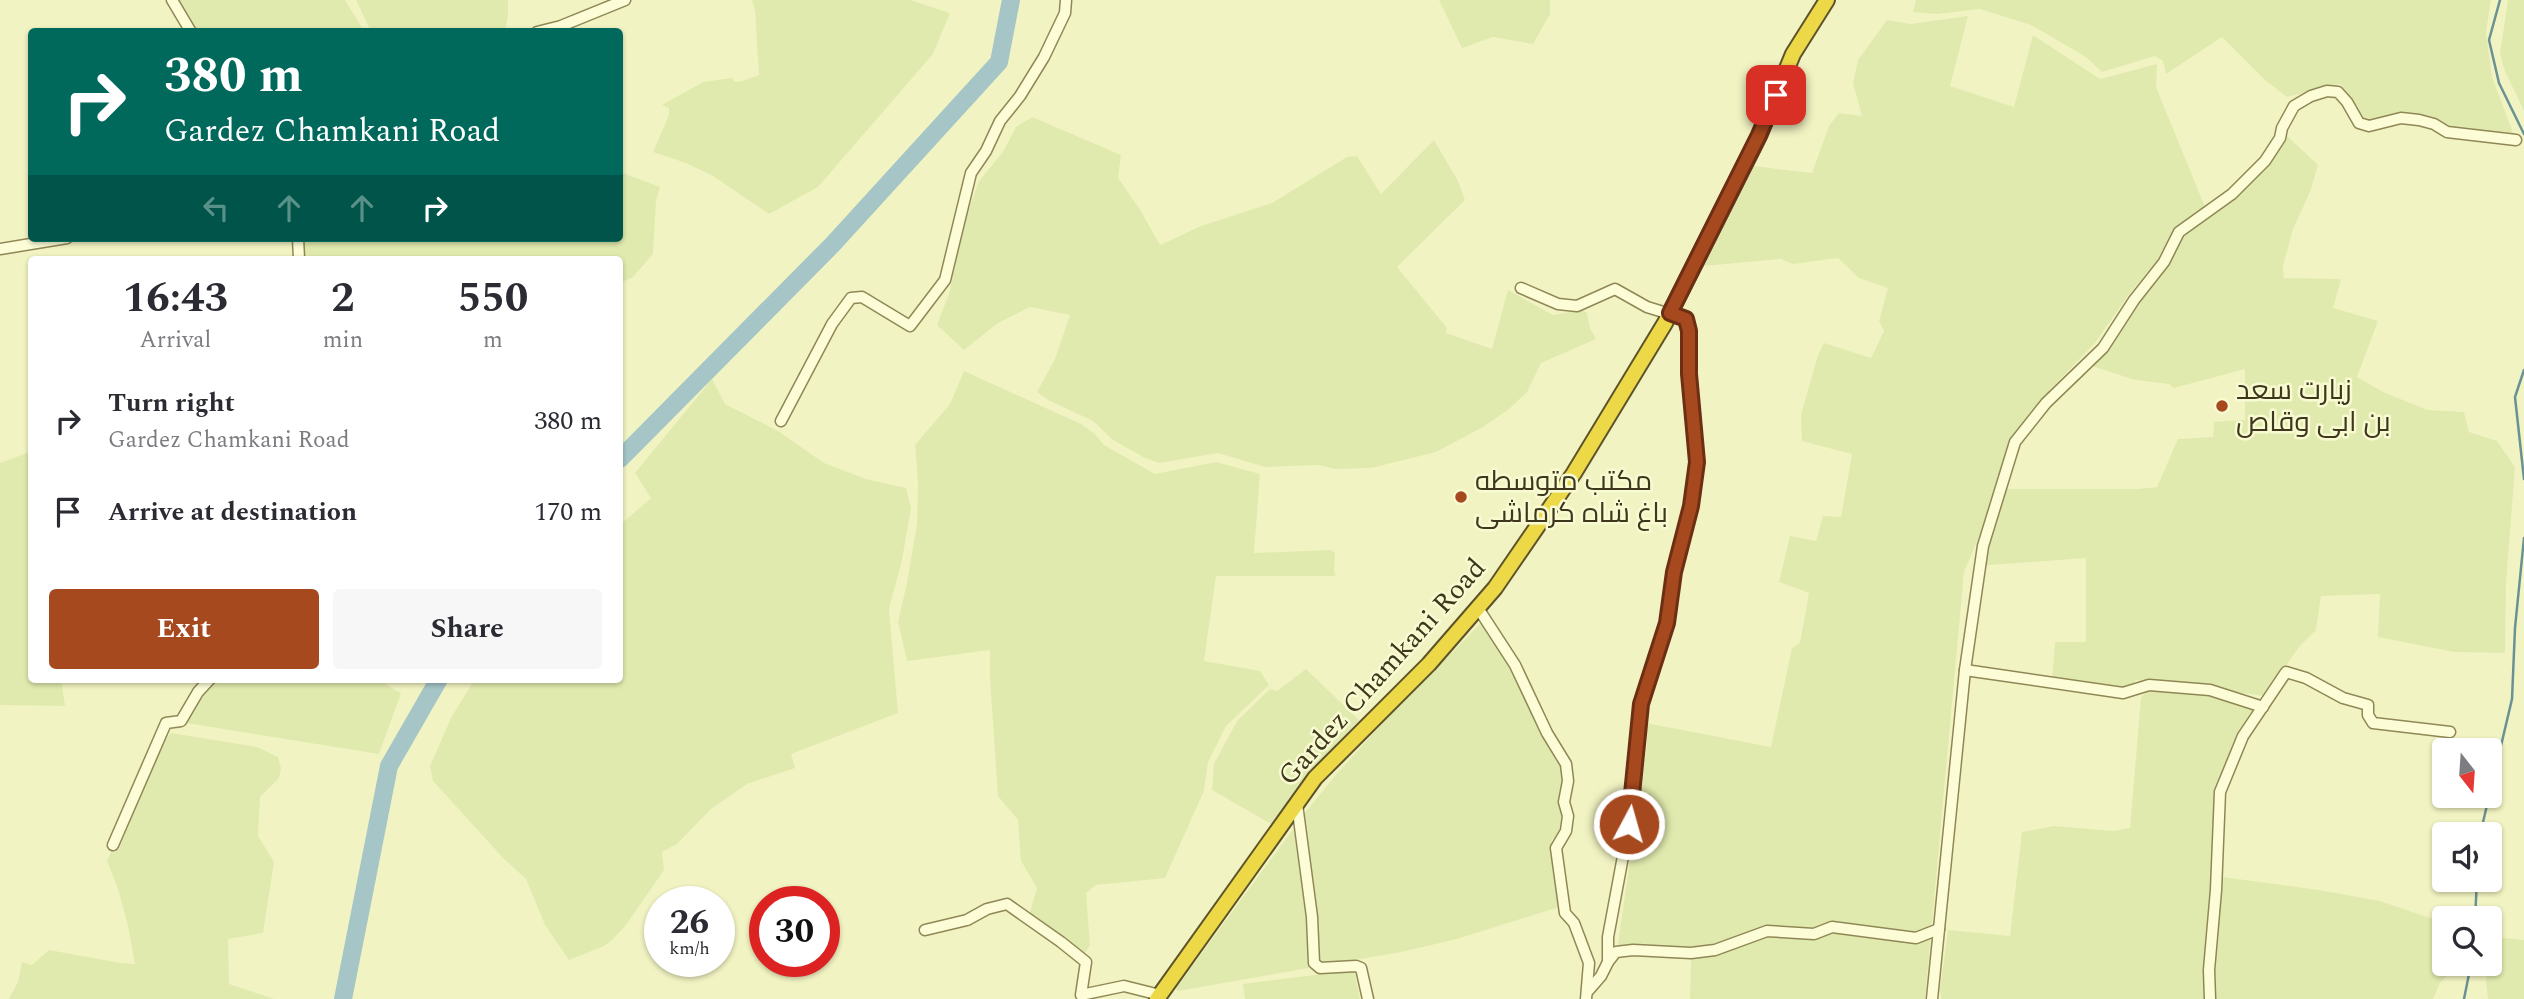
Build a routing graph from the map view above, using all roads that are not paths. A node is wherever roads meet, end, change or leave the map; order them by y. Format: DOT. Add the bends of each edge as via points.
graph roads {
  1 [pos="172,0"];
  2 [pos="625,0"];
  3 [pos="1066,0"];
  4 [pos="1827,0"];
  5 [pos="189,28"];
  6 [pos="553,28"];
  7 [pos="2516,140"];
  8 [pos="43,242"];
  9 [pos="0,249"];
  10 [pos="1521,288"];
  11 [pos="1670,313"];
  12 [pos="781,421"];
  13 [pos="1478,608"];
  14 [pos="1965,670"];
  15 [pos="206,683"];
  16 [pos="2263,707"];
  17 [pos="2450,732"];
  18 [pos="1297,804"];
  19 [pos="113,845"];
  20 [pos="1939,929"];
  21 [pos="925,930"];
  22 [pos="1608,962"];
  23 [pos="1587,995"];
  24 [pos="1158,997"];
  25 [pos="1368,999"];
  26 [pos="1931,999"];
  27 [pos="2210,999"];
  1 -- 5 [label="street"];
  2 -- 6 [label="street"];
  3 -- 12 [label="street" via="1065,13 1044,57 971,173 945,280 910,326 862,298 851,298 832,324"];
  4 -- 11 [label="highway, Gardez Chamkani Road" via="1793,54 1759,135"];
  7 -- 14 [label="street" via="2447,132 2434,124 2401,118 2369,126 2360,123 2338,92 2311,96 2294,106 2265,161 2232,194 2179,232 2164,262 2103,348 2046,403 2015,442 1983,546"];
  8 -- 9 [label="street"];
  10 -- 11 [label="street" via="1558,304 1577,306 1615,289 1647,307"];
  11 -- 13 [label="highway, Gardez Chamkani Road" via="1574,473"];
  11 -- 22 [label="street" via="1686,319 1689,331 1697,462 1667,623 1641,704"];
  13 -- 18 [label="highway, Gardez Chamkani Road" via="1315,778"];
  13 -- 23 [label="street" via="1515,665 1566,764 1568,816 1556,848 1565,913 1574,923 1590,963"];
  14 -- 16 [label="street" via="2123,693 2149,685 2210,690"];
  14 -- 20 [label="street"];
  15 -- 19 [label="street" via="181,720 166,723"];
  16 -- 17 [label="street" via="2286,672 2368,705 2373,723"];
  16 -- 27 [label="street" via="2243,736 2220,792"];
  18 -- 24 [label="highway, Gardez Chamkani Road"];
  18 -- 25 [label="street" via="1314,963 1320,968 1361,968"];
  20 -- 22 [label="street" via="1916,938 1832,927 1814,934 1767,931 1715,950 1633,950 1616,952"];
  20 -- 26 [label="street"];
  21 -- 24 [label="street" via="1007,904 1086,962 1081,995 1124,986"];
  22 -- 23 [label="street"];
}
